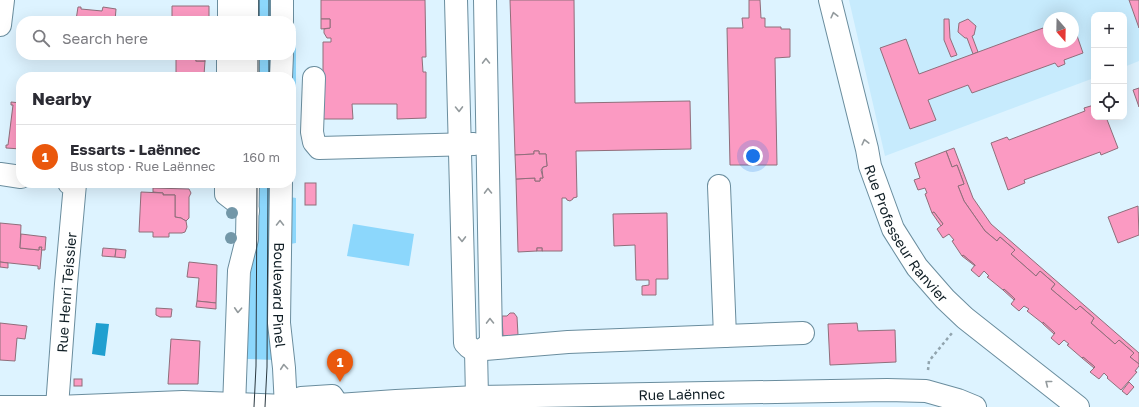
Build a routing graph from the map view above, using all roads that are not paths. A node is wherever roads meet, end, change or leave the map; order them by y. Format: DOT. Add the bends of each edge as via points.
graph roads {
  1 [pos="3,0"];
  2 [pos="229,0"];
  3 [pos="247,0"];
  4 [pos="282,0"];
  5 [pos="456,0"];
  6 [pos="485,0"];
  7 [pos="830,0"];
  8 [pos="229,16"];
  9 [pos="247,16"];
  10 [pos="282,16"];
  11 [pos="0,25"];
  12 [pos="228,60"];
  13 [pos="248,60"];
  14 [pos="282,60"];
  15 [pos="228,72"];
  16 [pos="248,72"];
  17 [pos="281,72"];
  18 [pos="314,78"];
  19 [pos="488,143"];
  20 [pos="459,144"];
  21 [pos="0,174"];
  22 [pos="16,176"];
  23 [pos="720,186"];
  24 [pos="75,188"];
  25 [pos="226,188"];
  26 [pos="248,188"];
  27 [pos="280,188"];
  28 [pos="248,211"];
  29 [pos="803,333"];
  30 [pos="725,336"];
  31 [pos="480,350"];
  32 [pos="477,397"];
  33 [pos="615,401"];
  34 [pos="234,405"];
  35 [pos="366,405"];
  36 [pos="337,406"];
  37 [pos="0,407"];
  38 [pos="57,407"];
  39 [pos="287,407"];
  40 [pos="975,407"];
  41 [pos="1078,407"];
  1 -- 11 [label="street"];
  2 -- 8 [label="street"];
  3 -- 9 [label="street"];
  4 -- 10 [label="street"];
  5 -- 20 [label="street, one-way"];
  19 -- 6 [label="street, one-way"];
  41 -- 7 [label="street, Rue Professeur Ranvier, one-way" via="965,318 945,299 917,267 893,229 870,166"];
  12 -- 15 [label="street"];
  13 -- 16 [label="street"];
  14 -- 17 [label="street"];
  18 -- 20 [label="street" via="312,132 314,142 319,148"];
  19 -- 20 [label="street"];
  31 -- 19 [label="street, one-way" via="491,342"];
  20 -- 31 [label="street, one-way" via="464,343 469,348"];
  21 -- 22 [label="street"];
  23 -- 30 [label="street"];
  24 -- 38 [label="street, Rue Henri Teissier"];
  25 -- 28 [label="street" via="226,194"];
  26 -- 28 [label="street"];
  39 -- 27 [label="street, Boulevard Pinel, one-way" via="279,323"];
  28 -- 34 [label="street, one-way" via="247,239 239,271"];
  29 -- 30 [label="street"];
  30 -- 31 [label="street" via="568,342"];
  31 -- 32 [label="street"];
  32 -- 33 [label="street, Rue Laënnec"];
  32 -- 35 [label="street, Rue Laënnec"];
  33 -- 40 [label="street, Rue Laënnec" via="887,390 926,391"];
  34 -- 38 [label="street, Rue Laënnec" via="183,402"];
  34 -- 39 [label="street, Rue Laënnec"];
  35 -- 36 [label="street, Rue Laënnec"];
  36 -- 39 [label="street, Rue Laënnec" via="332,396 301,398"];
  37 -- 38 [label="street, Rue Laënnec"];
}
